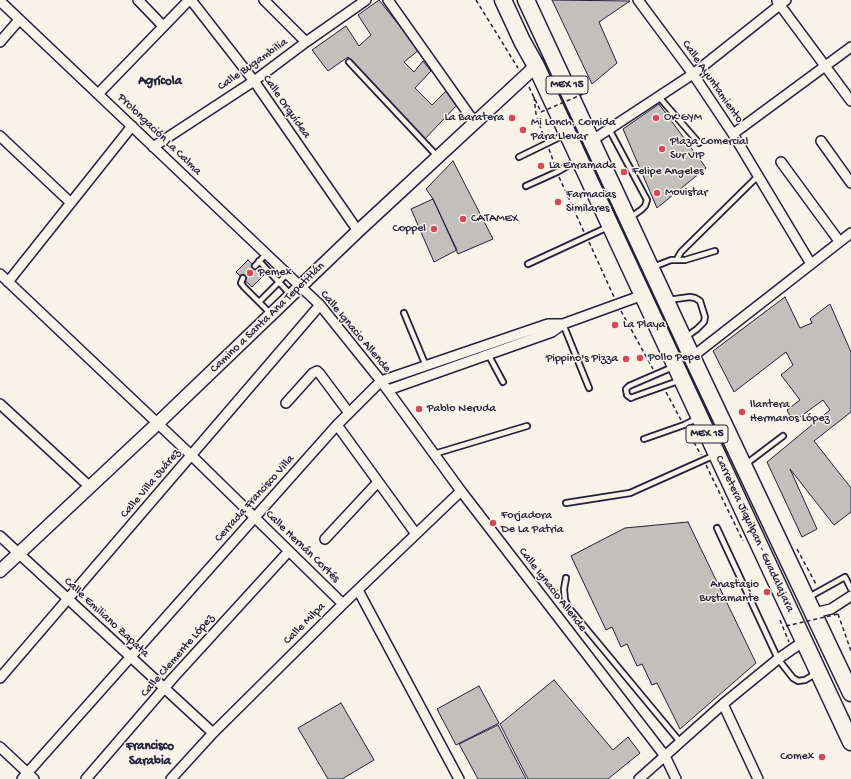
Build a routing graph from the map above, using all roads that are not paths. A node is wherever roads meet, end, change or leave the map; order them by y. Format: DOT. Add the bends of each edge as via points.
graph roads {
  1 [pos="138,0"];
  2 [pos="190,0"];
  3 [pos="264,0"];
  4 [pos="366,0"];
  5 [pos="388,0"];
  6 [pos="493,0"];
  7 [pos="503,0"];
  8 [pos="526,0"];
  9 [pos="638,0"];
  10 [pos="0,1"];
  11 [pos="781,2"];
  12 [pos="352,4"];
  13 [pos="19,20"];
  14 [pos="163,26"];
  15 [pos="522,41"];
  16 [pos="0,42"];
  17 [pos="306,42"];
  18 [pos="851,47"];
  19 [pos="349,62"];
  20 [pos="536,66"];
  21 [pos="825,66"];
  22 [pos="693,74"];
  23 [pos="254,81"];
  24 [pos="98,94"];
  25 [pos="659,97"];
  26 [pos="851,102"];
  27 [pos="475,123"];
  28 [pos="132,126"];
  29 [pos="609,129"];
  30 [pos="568,134"];
  31 [pos="733,134"];
  32 [pos="0,136"];
  33 [pos="591,141"];
  34 [pos="820,141"];
  35 [pos="700,143"];
  36 [pos="153,147"];
  37 [pos="438,157"];
  38 [pos="519,157"];
  39 [pos="579,159"];
  40 [pos="781,162"];
  41 [pos="758,176"];
  42 [pos="851,183"];
  43 [pos="526,186"];
  44 [pos="71,203"];
  45 [pos="627,218"];
  46 [pos="610,226"];
  47 [pos="358,231"];
  48 [pos="851,233"];
  49 [pos="839,241"];
  50 [pos="715,251"];
  51 [pos="266,254"];
  52 [pos="677,259"];
  53 [pos="259,261"];
  54 [pos="528,264"];
  55 [pos="811,264"];
  56 [pos="255,266"];
  57 [pos="651,268"];
  58 [pos="0,274"];
  59 [pos="287,274"];
  60 [pos="243,278"];
  61 [pos="8,282"];
  62 [pos="279,282"];
  63 [pos="301,287"];
  64 [pos="292,296"];
  65 [pos="643,296"];
  66 [pos="665,301"];
  67 [pos="259,302"];
  68 [pos="320,305"];
  69 [pos="404,313"];
  70 [pos="271,314"];
  71 [pos="563,324"];
  72 [pos="683,339"];
  73 [pos="488,354"];
  74 [pos="692,357"];
  75 [pos="426,366"];
  76 [pos="679,373"];
  77 [pos="381,381"];
  78 [pos="503,382"];
  79 [pos="589,388"];
  80 [pos="388,390"];
  81 [pos="286,403"];
  82 [pos="0,404"];
  83 [pos="349,413"];
  84 [pos="700,417"];
  85 [pos="158,423"];
  86 [pos="338,425"];
  87 [pos="527,426"];
  88 [pos="784,436"];
  89 [pos="644,440"];
  90 [pos="434,454"];
  91 [pos="191,455"];
  92 [pos="710,457"];
  93 [pos="743,466"];
  94 [pos="378,482"];
  95 [pos="90,487"];
  96 [pos="461,491"];
  97 [pos="566,503"];
  98 [pos="255,518"];
  99 [pos="717,528"];
  100 [pos="416,534"];
  101 [pos="0,536"];
  102 [pos="325,538"];
  103 [pos="288,551"];
  104 [pos="19,553"];
  105 [pos="0,571"];
  106 [pos="566,578"];
  107 [pos="851,588"];
  108 [pos="358,590"];
  109 [pos="851,596"];
  110 [pos="806,598"];
  111 [pos="68,599"];
  112 [pos="343,604"];
  113 [pos="814,613"];
  114 [pos="798,645"];
  115 [pos="131,657"];
  116 [pos="778,660"];
  117 [pos="818,673"];
  118 [pos="0,678"];
  119 [pos="165,689"];
  120 [pos="851,693"];
  121 [pos="724,704"];
  122 [pos="213,734"];
  123 [pos="851,742"];
  124 [pos="681,743"];
  125 [pos="0,747"];
  126 [pos="665,756"];
  127 [pos="28,777"];
  128 [pos="86,779"];
  129 [pos="170,779"];
  130 [pos="459,779"];
  131 [pos="639,779"];
  132 [pos="676,779"];
  133 [pos="758,779"];
  1 -- 14 [label="street"];
  2 -- 14 [label="street"];
  2 -- 23 [label="street, Calle Orquídea"];
  3 -- 17 [label="street"];
  4 -- 12 [label="street, Calle Bugambilia"];
  5 -- 27 [label="street"];
  6 -- 15 [label="highway"];
  7 -- 15 [label="highway, Carretera Jiquilpan - Guadalajara / MEX 15"];
  8 -- 33 [label="highway, Carretera Jiquilpan - Guadalajara / MEX 15"];
  9 -- 22 [label="street, Calle Ayuntamiento"];
  10 -- 13 [label="street, Prolongación La Calma"];
  11 -- 21 [label="street"];
  11 -- 22 [label="street"];
  12 -- 17 [label="street, Calle Bugambilia"];
  13 -- 16 [label="street"];
  13 -- 24 [label="street, Prolongación La Calma"];
  14 -- 24 [label="street"];
  15 -- 20 [label="highway, Carretera Jiquilpan - Guadalajara / MEX 15"];
  17 -- 23 [label="street, Calle Bugambilia"];
  18 -- 21 [label="street"];
  19 -- 37 [label="lane"];
  20 -- 27 [label="street, Camino a Santa Ana Tepetitlán"];
  20 -- 30 [label="highway, Carretera Jiquilpan - Guadalajara / MEX 15"];
  21 -- 26 [label="street"];
  21 -- 31 [label="street"];
  22 -- 25 [label="street"];
  22 -- 31 [label="street, Calle Ayuntamiento"];
  23 -- 36 [label="street, Calle Bugambilia"];
  23 -- 47 [label="street, Calle Orquídea"];
  24 -- 28 [label="street, Prolongación La Calma"];
  25 -- 29 [label="street"];
  25 -- 35 [label="lane"];
  27 -- 37 [label="street, Camino a Santa Ana Tepetitlán"];
  28 -- 36 [label="street, Prolongación La Calma"];
  28 -- 44 [label="street"];
  29 -- 33 [label="street"];
  29 -- 45 [label="lane" via="647,200 641,210"];
  30 -- 38 [label="lane"];
  30 -- 39 [label="highway, Carretera Jiquilpan - Guadalajara / MEX 15"];
  31 -- 41 [label="street, Calle Ayuntamiento"];
  32 -- 44 [label="street"];
  33 -- 45 [label="highway, Carretera Jiquilpan - Guadalajara / MEX 15"];
  34 -- 42 [label="street"];
  36 -- 51 [label="street, Prolongación La Calma"];
  37 -- 47 [label="street, Camino a Santa Ana Tepetitlán"];
  39 -- 43 [label="lane"];
  39 -- 46 [label="highway, Carretera Jiquilpan - Guadalajara / MEX 15"];
  40 -- 49 [label="street"];
  41 -- 52 [label="lane" via="681,252"];
  41 -- 55 [label="street, Calle Ayuntamiento"];
  44 -- 61 [label="street"];
  45 -- 57 [label="highway, Carretera Jiquilpan - Guadalajara / MEX 15"];
  46 -- 54 [label="lane"];
  46 -- 65 [label="highway, Carretera Jiquilpan - Guadalajara / MEX 15"];
  47 -- 63 [label="street, Camino a Santa Ana Tepetitlán"];
  48 -- 49 [label="street"];
  49 -- 55 [label="street"];
  50 -- 52 [label="lane" via="685,260"];
  51 -- 53 [label="lane"];
  51 -- 59 [label="street, Prolongación La Calma"];
  52 -- 57 [label="lane"];
  53 -- 56 [label="lane"];
  53 -- 62 [label="lane"];
  55 -- 74 [label="street"];
  57 -- 66 [label="highway, Carretera Jiquilpan - Guadalajara / MEX 15"];
  58 -- 61 [label="street, Calle Hernán Cortés"];
  59 -- 62 [label="lane"];
  59 -- 63 [label="street, Prolongación La Calma"];
  60 -- 67 [label="lane" via="241,283"];
  61 -- 85 [label="street, Calle Hernán Cortés"];
  62 -- 64 [label="lane"];
  62 -- 67 [label="lane"];
  63 -- 64 [label="street, Camino a Santa Ana Tepetitlán"];
  63 -- 68 [label="street, Calle Ignacio Allende"];
  64 -- 70 [label="street, Camino a Santa Ana Tepetitlán"];
  65 -- 71 [label="street, Cerrada Francisco Villa"];
  65 -- 76 [label="highway, Carretera Jiquilpan - Guadalajara / MEX 15"];
  66 -- 72 [label="highway, Carretera Jiquilpan - Guadalajara / MEX 15"];
  66 -- 72 [label="lane" via="690,297 700,302 704,322"];
  67 -- 70 [label="lane"];
  68 -- 77 [label="street, Calle Ignacio Allende"];
  68 -- 91 [label="street, Calle Villa Juárez"];
  69 -- 75 [label="lane"];
  70 -- 85 [label="street, Camino a Santa Ana Tepetitlán"];
  71 -- 73 [label="street, Cerrada Francisco Villa" via="552,332"];
  71 -- 75 [label="street, Cerrada Francisco Villa" via="548,324"];
  71 -- 79 [label="lane"];
  72 -- 74 [label="highway, Carretera Jiquilpan - Guadalajara / MEX 15"];
  73 -- 78 [label="lane"];
  73 -- 80 [label="street, Cerrada Francisco Villa"];
  74 -- 93 [label="highway, Carretera Jiquilpan - Guadalajara / MEX 15"];
  75 -- 77 [label="street, Cerrada Francisco Villa"];
  76 -- 76 [label="lane" via="663,386 631,398 626,395 629,386 656,374"];
  76 -- 84 [label="highway, Carretera Jiquilpan - Guadalajara / MEX 15"];
  77 -- 80 [label="street, Calle Ignacio Allende"];
  77 -- 83 [label="street, Cerrada Francisco Villa"];
  80 -- 90 [label="street, Calle Ignacio Allende"];
  81 -- 83 [label="street" via="317,371"];
  82 -- 95 [label="street"];
  83 -- 86 [label="street, Cerrada Francisco Villa"];
  84 -- 89 [label="lane"];
  84 -- 92 [label="highway, Carretera Jiquilpan - Guadalajara / MEX 15"];
  85 -- 91 [label="street, Calle Hernán Cortés"];
  85 -- 95 [label="street, Camino a Santa Ana Tepetitlán"];
  86 -- 94 [label="street"];
  86 -- 98 [label="street, Cerrada Francisco Villa"];
  87 -- 90 [label="lane"];
  88 -- 93 [label="lane"];
  90 -- 96 [label="street, Calle Ignacio Allende"];
  91 -- 98 [label="street, Calle Hernán Cortés"];
  91 -- 111 [label="street, Calle Villa Juárez"];
  92 -- 97 [label="lane" via="630,493"];
  92 -- 114 [label="highway, Carretera Jiquilpan - Guadalajara / MEX 15"];
  93 -- 110 [label="highway, Carretera Jiquilpan - Guadalajara / MEX 15"];
  94 -- 100 [label="street"];
  94 -- 102 [label="street"];
  95 -- 104 [label="street, Camino a Santa Ana Tepetitlán"];
  96 -- 100 [label="street, Calle Milpa"];
  96 -- 126 [label="street, Calle Ignacio Allende"];
  98 -- 103 [label="street, Calle Hernán Cortés"];
  98 -- 115 [label="street, Cerrada Francisco Villa"];
  99 -- 116 [label="lane"];
  100 -- 108 [label="street, Calle Milpa"];
  101 -- 104 [label="street, Calle Emiliano Zapata"];
  103 -- 112 [label="street, Calle Hernán Cortés"];
  103 -- 119 [label="street, Calle Clemente López"];
  104 -- 105 [label="street, Camino a Santa Ana Tepetitlán"];
  104 -- 111 [label="street, Calle Emiliano Zapata"];
  106 -- 124 [label="lane" via="565,600 570,608"];
  107 -- 110 [label="lane" via="845,577"];
  108 -- 112 [label="street, Calle Milpa"];
  108 -- 130 [label="street"];
  109 -- 113 [label="street" via="834,611"];
  110 -- 113 [label="highway, Carretera Jiquilpan - Guadalajara / MEX 15"];
  111 -- 115 [label="street, Calle Emiliano Zapata"];
  111 -- 118 [label="street, Calle Villa Juárez"];
  112 -- 122 [label="street, Calle Milpa"];
  113 -- 120 [label="highway, Carretera Jiquilpan - Guadalajara / MEX 15"];
  114 -- 116 [label="street"];
  114 -- 117 [label="highway, Carretera Jiquilpan - Guadalajara / MEX 15"];
  115 -- 119 [label="street, Calle Emiliano Zapata"];
  115 -- 127 [label="street, Cerrada Francisco Villa"];
  116 -- 117 [label="lane" via="798,682"];
  116 -- 121 [label="street"];
  117 -- 123 [label="highway, Carretera Jiquilpan - Guadalajara / MEX 15"];
  119 -- 122 [label="street, Calle Emiliano Zapata"];
  119 -- 128 [label="street, Calle Clemente López"];
  121 -- 124 [label="street"];
  121 -- 133 [label="street"];
  122 -- 129 [label="street, Calle Milpa"];
  124 -- 126 [label="street"];
  125 -- 127 [label="street"];
  126 -- 131 [label="street"];
  126 -- 132 [label="street, Calle Ignacio Allende"];
}
